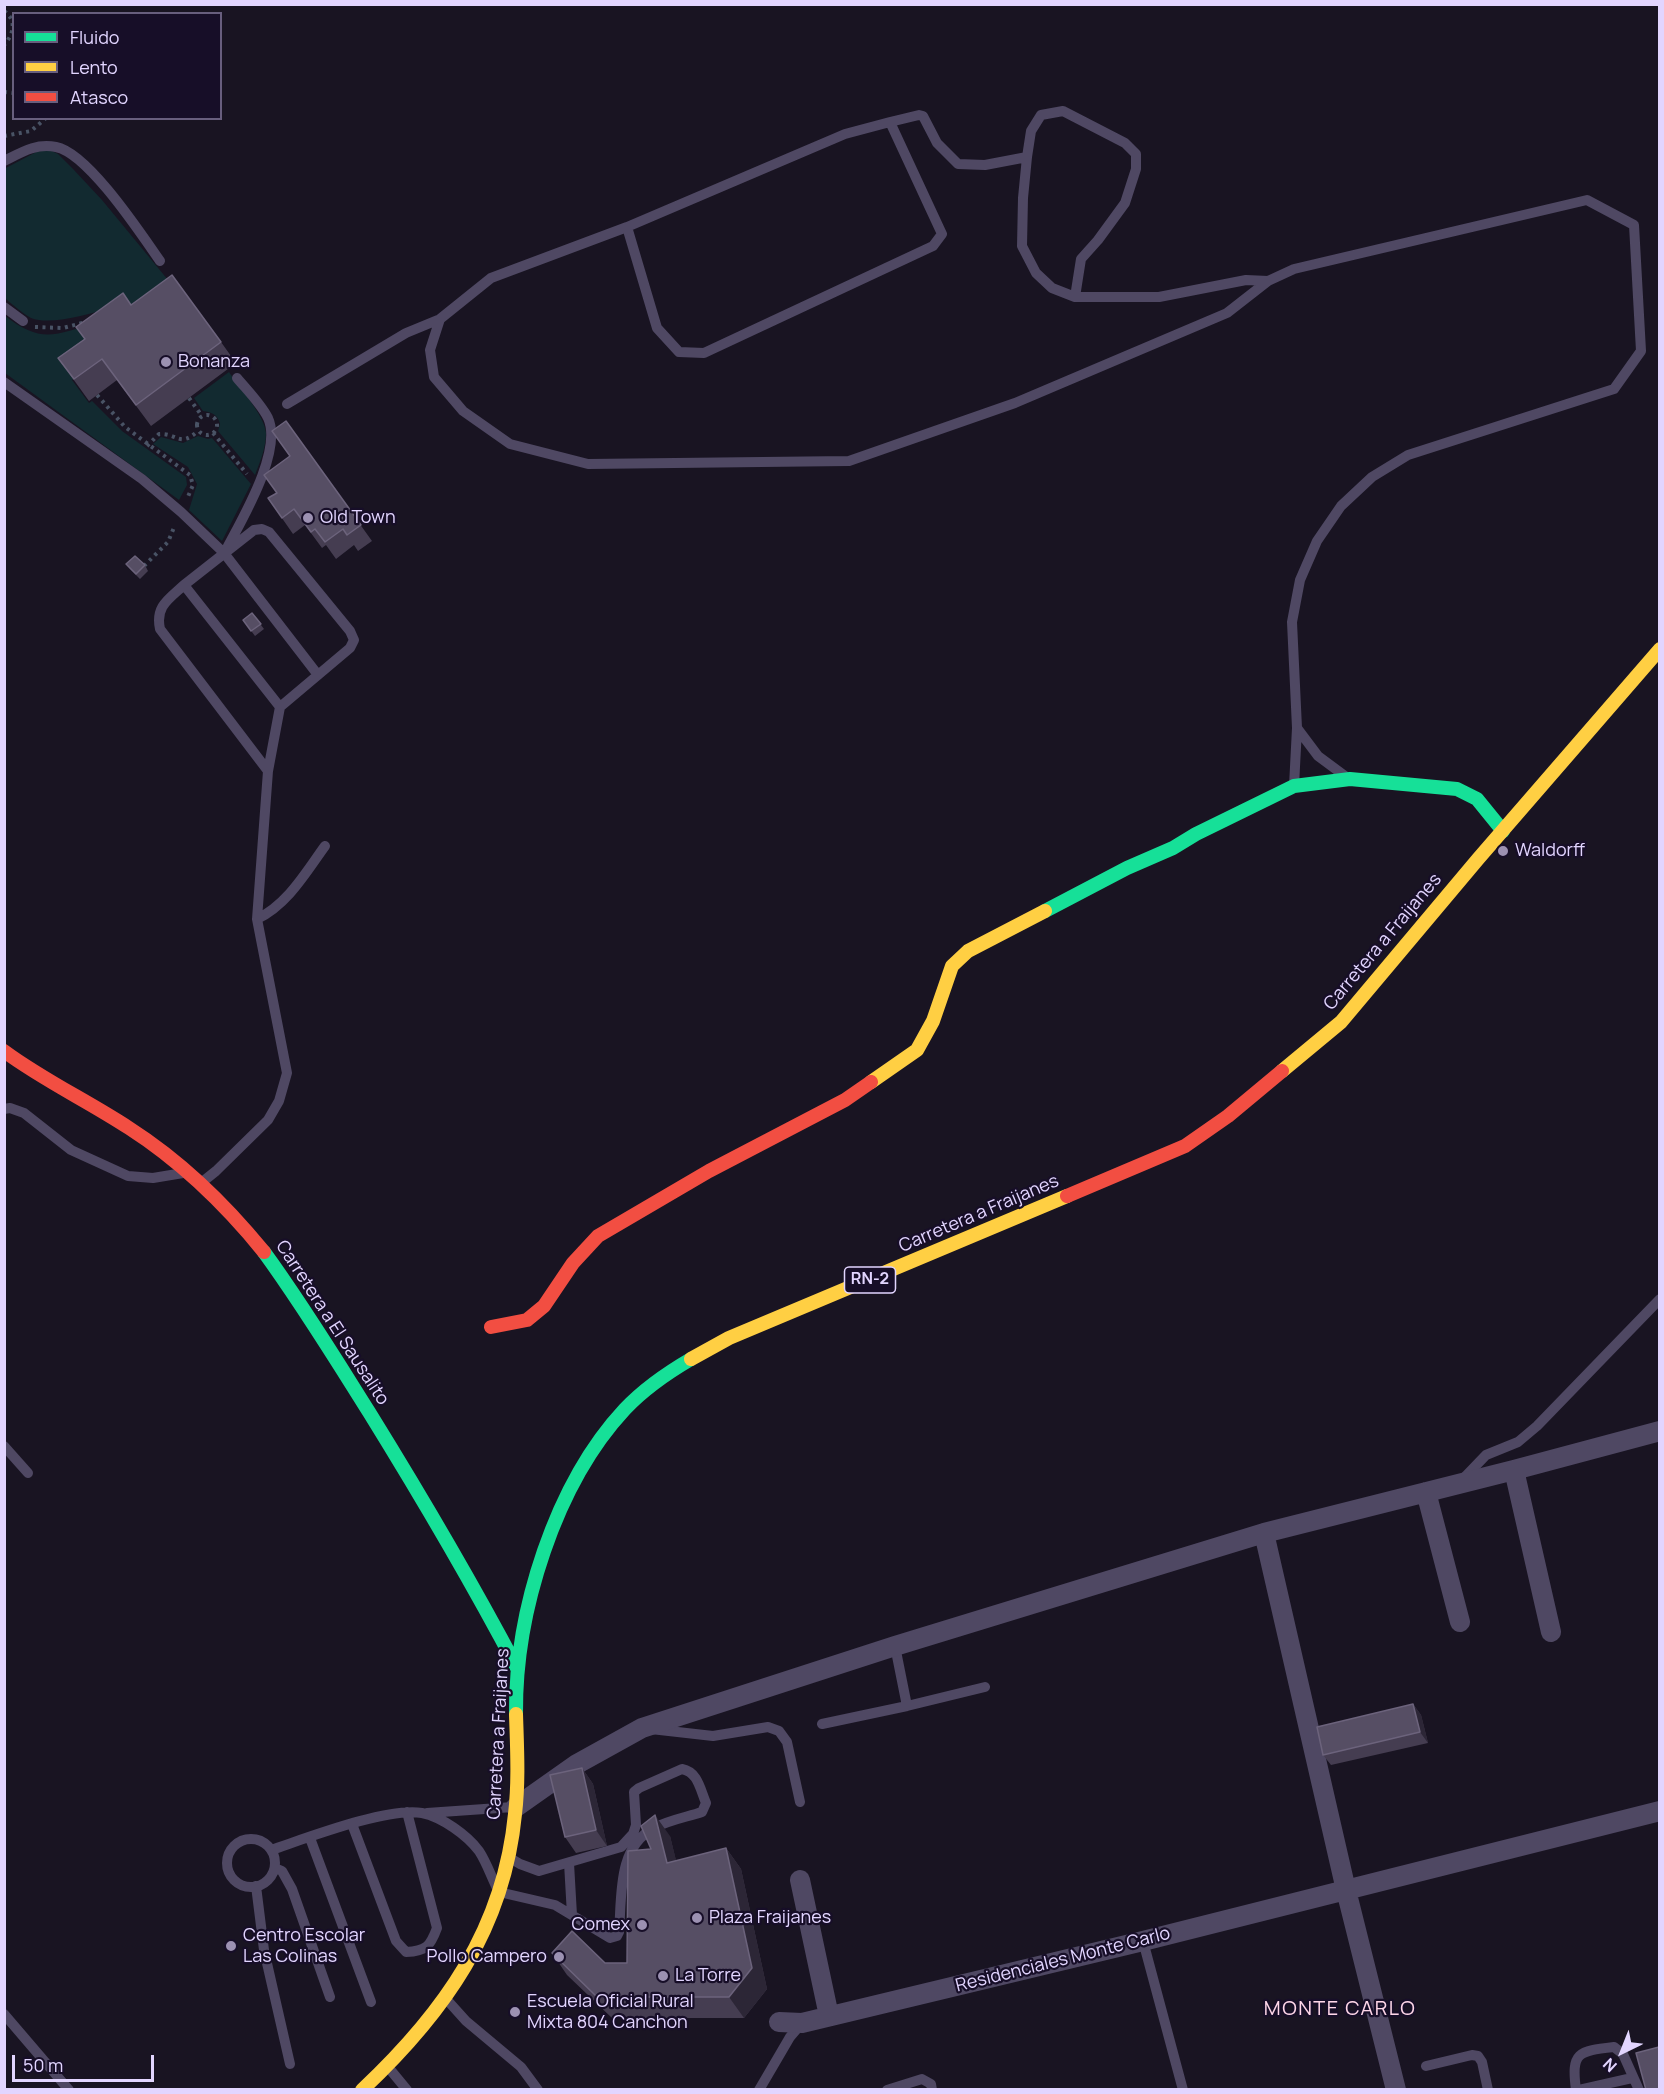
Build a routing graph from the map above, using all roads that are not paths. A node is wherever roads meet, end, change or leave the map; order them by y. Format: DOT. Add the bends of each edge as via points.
graph roads {
  1 [pos="890,122"];
  2 [pos="1027,157"];
  3 [pos="4,161"];
  4 [pos="627,227"];
  5 [pos="160,261"];
  6 [pos="1268,281"];
  7 [pos="1075,297"];
  8 [pos="4,307"];
  9 [pos="440,319"];
  10 [pos="23,321"];
  11 [pos="237,378"];
  12 [pos="4,382"];
  13 [pos="287,404"];
  14 [pos="224,553"];
  15 [pos="184,585"];
  16 [pos="1659,649"];
  17 [pos="318,675"];
  18 [pos="280,707"];
  19 [pos="1297,728"];
  20 [pos="268,771"];
  21 [pos="1350,779"];
  22 [pos="1294,786"];
  23 [pos="1503,831"];
  24 [pos="325,846"];
  25 [pos="257,919"];
  26 [pos="4,1051"];
  27 [pos="4,1108"];
  28 [pos="189,1172"];
  29 [pos="201,1183"];
  30 [pos="1659,1299"];
  31 [pos="491,1327"];
  32 [pos="1659,1431"];
  33 [pos="4,1446"];
  34 [pos="1514,1470"];
  35 [pos="28,1473"];
  36 [pos="1457,1485"];
  37 [pos="1426,1492"];
  38 [pos="1264,1533"];
  39 [pos="1460,1622"];
  40 [pos="1551,1632"];
  41 [pos="895,1646"];
  42 [pos="518,1668"];
  43 [pos="986,1687"];
  44 [pos="907,1706"];
  45 [pos="822,1724"];
  46 [pos="642,1728"];
  47 [pos="800,1802"];
  48 [pos="516,1807"];
  49 [pos="1659,1811"];
  50 [pos="407,1812"];
  51 [pos="424,1814"];
  52 [pos="352,1824"];
  53 [pos="310,1838"];
  54 [pos="271,1850"];
  55 [pos="507,1856"];
  56 [pos="568,1863"];
  57 [pos="275,1868"];
  58 [pos="800,1880"];
  59 [pos="256,1886"];
  60 [pos="1346,1890"];
  61 [pos="499,1892"];
  62 [pos="572,1915"];
  63 [pos="1143,1941"];
  64 [pos="330,1997"];
  65 [pos="446,1998"];
  66 [pos="371,2002"];
  67 [pos="4,2014"];
  68 [pos="829,2016"];
  69 [pos="779,2022"];
  70 [pos="802,2023"];
  71 [pos="290,2064"];
  72 [pos="1426,2066"];
  73 [pos="388,2067"];
  74 [pos="1632,2078"];
  75 [pos="69,2090"];
  76 [pos="362,2090"];
  77 [pos="407,2090"];
  78 [pos="538,2090"];
  79 [pos="759,2090"];
  80 [pos="887,2090"];
  81 [pos="932,2090"];
  82 [pos="1183,2090"];
  83 [pos="1396,2090"];
  84 [pos="1488,2090"];
  85 [pos="1577,2090"];
  86 [pos="1639,2090"];
  1 -- 2 [label="lane" via="923,116 937,143 958,164 985,165"];
  1 -- 4 [label="lane" via="845,134"];
  1 -- 4 [label="lane" via="942,234 933,246 704,352 679,352 657,328"];
  2 -- 7 [label="lane" via="1022,246 1036,273 1052,288"];
  2 -- 7 [label="lane" via="1031,131 1041,115 1063,111 1125,143 1136,154 1136,169 1125,203 1081,259"];
  3 -- 5 [label="lane" via="34,146 57,147 74,154 115,199"];
  4 -- 9 [label="lane" via="491,278"];
  6 -- 7 [label="lane" via="1246,280 1160,297"];
  6 -- 9 [label="lane" via="1227,313 1207,322 1015,403 849,461 588,464 510,444 463,411 434,377 430,350"];
  6 -- 19 [label="lane" via="1294,269 1587,200 1634,225 1641,351 1614,389 1408,455 1372,477 1341,506 1317,541 1300,580 1292,622"];
  8 -- 10 [label="lane"];
  9 -- 13 [label="lane" via="406,333"];
  11 -- 14 [label="lane" via="269,420 272,433 258,487"];
  12 -- 14 [label="lane" via="142,480"];
  14 -- 15 [label="lane"];
  14 -- 17 [label="lane"];
  14 -- 17 [label="lane" via="254,530 269,532 350,631 354,640 350,648"];
  15 -- 18 [label="lane"];
  15 -- 20 [label="lane" via="159,611 160,629"];
  16 -- 23 [label="main road, Carretera a Fraijanes / RN-2"];
  17 -- 18 [label="lane"];
  18 -- 20 [label="lane"];
  19 -- 21 [label="lane" via="1318,756"];
  19 -- 22 [label="lane"];
  20 -- 25 [label="lane"];
  21 -- 22 [label="main road"];
  21 -- 23 [label="main road" via="1457,789 1477,800"];
  22 -- 31 [label="main road" via="968,951 952,966 933,1021 917,1050 845,1100 708,1171 598,1236 573,1263 544,1306 527,1320"];
  23 -- 42 [label="main road, Carretera a Fraijanes / RN-2" via="1341,1022 1228,1116 1185,1146 729,1338 637,1397 607,1430 573,1480 558,1512 535,1581"];
  24 -- 25 [label="lane" via="292,891 269,914"];
  25 -- 29 [label="lane" via="287,1073 279,1101 268,1120"];
  26 -- 28 [label="main road, Carretera a El Sausalito" via="143,1137"];
  27 -- 28 [label="lane" via="24,1113 71,1150 128,1176 153,1178"];
  28 -- 29 [label="main road, Carretera a El Sausalito"];
  29 -- 42 [label="main road, Carretera a El Sausalito" via="252,1236 295,1293 429,1509"];
  30 -- 36 [label="lane" via="1537,1426 1518,1442 1486,1455"];
  32 -- 34 [label="street"];
  33 -- 35 [label="lane"];
  34 -- 36 [label="street"];
  34 -- 40 [label="street"];
  36 -- 37 [label="street"];
  37 -- 38 [label="street"];
  37 -- 39 [label="street"];
  38 -- 41 [label="street"];
  38 -- 60 [label="street"];
  41 -- 44 [label="lane"];
  41 -- 46 [label="street"];
  42 -- 48 [label="main road, Carretera a Fraijanes / RN-2"];
  43 -- 44 [label="lane"];
  44 -- 45 [label="lane"];
  46 -- 47 [label="lane" via="713,1736 768,1727 779,1731 787,1742"];
  46 -- 48 [label="street" via="577,1764"];
  48 -- 51 [label="lane"];
  48 -- 55 [label="main road, Carretera a Fraijanes / RN-2"];
  49 -- 60 [label="street, Residenciales Monte Carlo"];
  50 -- 51 [label="lane"];
  50 -- 52 [label="lane"];
  50 -- 52 [label="lane" via="437,1928 426,1948 417,1951 406,1952 396,1941"];
  51 -- 61 [label="lane" via="457,1830 479,1851"];
  52 -- 53 [label="lane"];
  53 -- 54 [label="lane"];
  53 -- 66 [label="lane"];
  54 -- 57 [label="lane"];
  54 -- 59 [label="lane" via="256,1840 238,1843 231,1850 228,1868 232,1877 247,1887"];
  55 -- 56 [label="lane" via="539,1871"];
  55 -- 61 [label="main road, Carretera a Fraijanes / RN-2"];
  56 -- 62 [label="lane"];
  56 -- 62 [label="lane" via="627,1842 636,1825 633,1796 639,1788 682,1769 694,1775 706,1803 702,1812 655,1827 633,1845 628,1855 617,1936 610,1938"];
  57 -- 59 [label="lane" via="265,1883"];
  57 -- 64 [label="lane" via="282,1871 292,1889"];
  58 -- 68 [label="street"];
  59 -- 71 [label="lane" via="264,1950"];
  60 -- 63 [label="street, Residenciales Monte Carlo"];
  60 -- 83 [label="street"];
  61 -- 62 [label="lane" via="555,1905"];
  61 -- 65 [label="main road, Carretera a Fraijanes / RN-2" via="480,1942"];
  63 -- 68 [label="street, Residenciales Monte Carlo"];
  63 -- 82 [label="lane"];
  65 -- 73 [label="main road, Carretera a Fraijanes / RN-2"];
  65 -- 78 [label="lane" via="466,2022 521,2067"];
  67 -- 75 [label="lane"];
  68 -- 70 [label="street, Residenciales Monte Carlo"];
  69 -- 70 [label="street, Residenciales Monte Carlo"];
  70 -- 79 [label="lane"];
  72 -- 84 [label="lane" via="1478,2056"];
  73 -- 76 [label="main road, Carretera a Fraijanes / RN-2"];
  73 -- 77 [label="lane"];
  74 -- 85 [label="lane"];
  74 -- 85 [label="lane" via="1623,2054 1614,2048 1591,2050 1573,2066"];
  74 -- 86 [label="lane"];
  80 -- 81 [label="lane" via="922,2079 931,2084"];
}
